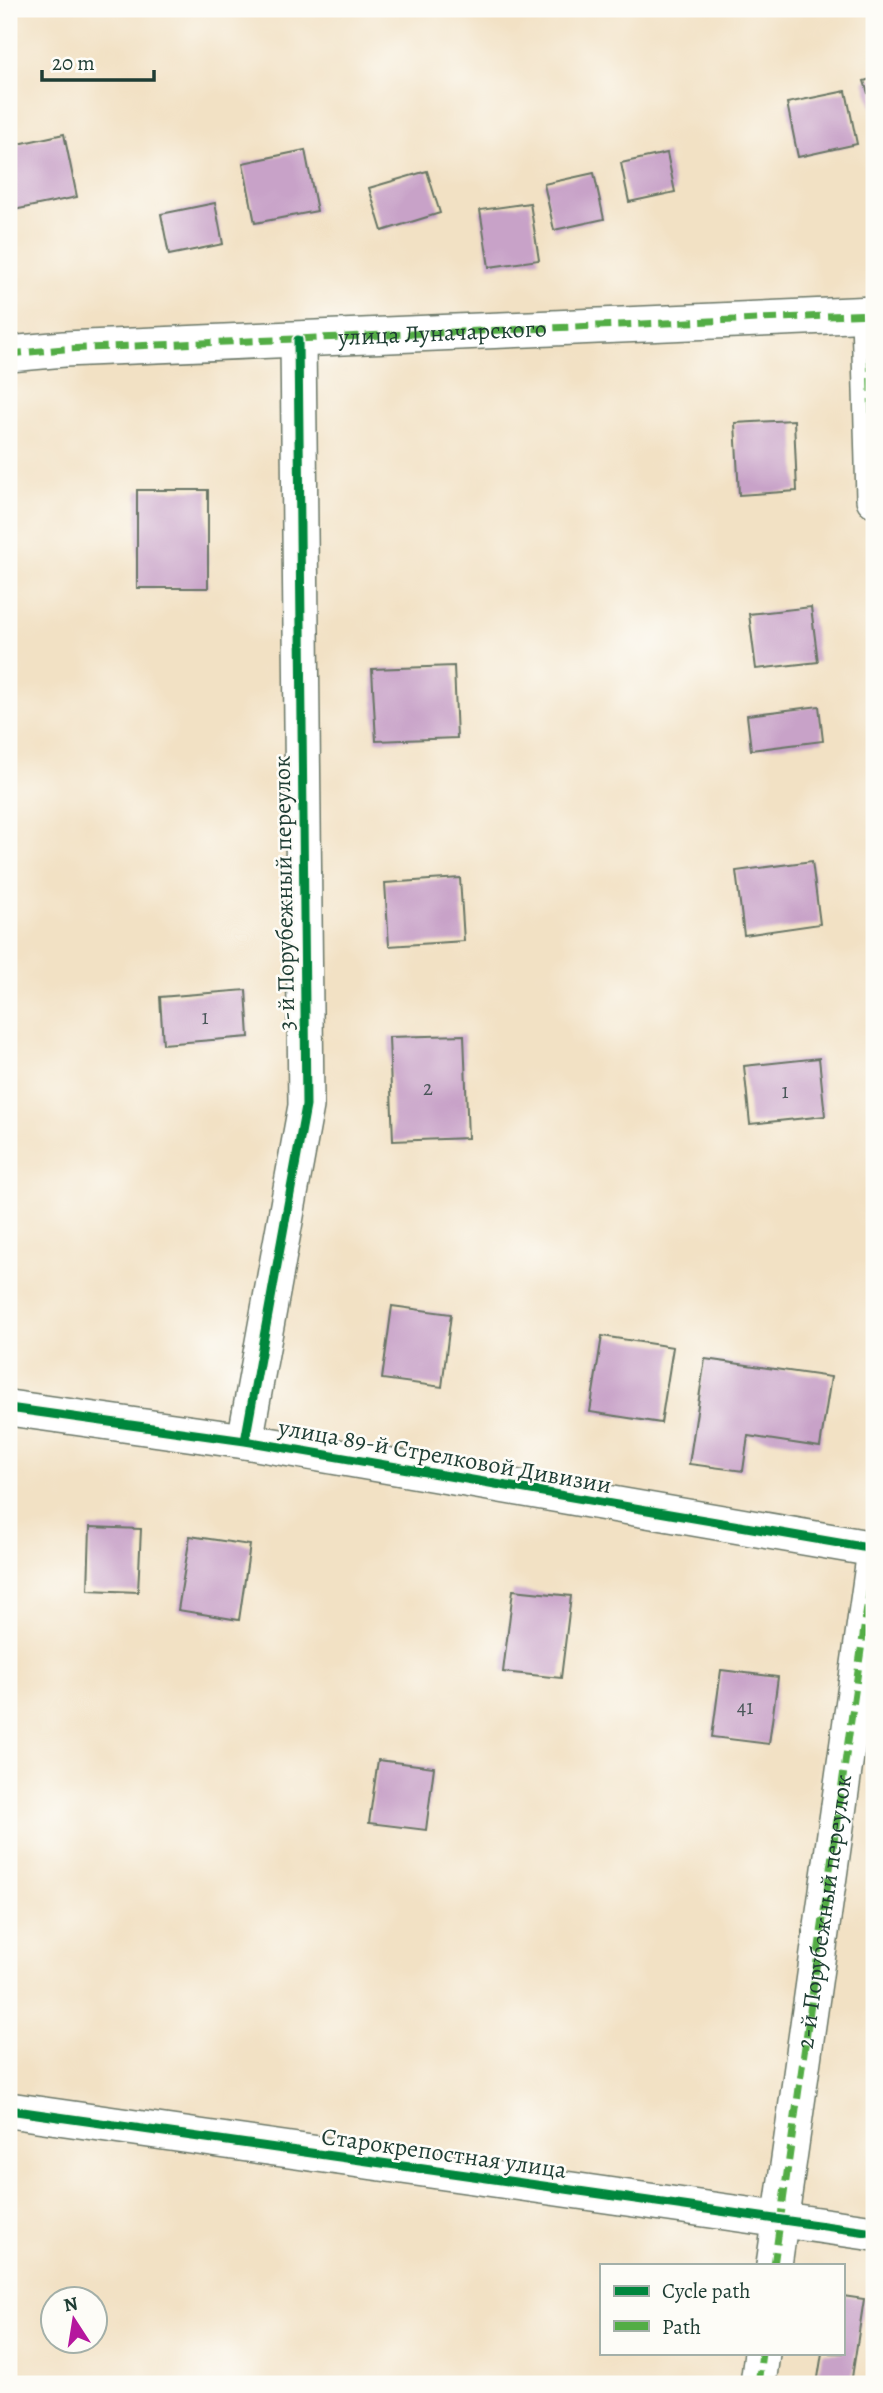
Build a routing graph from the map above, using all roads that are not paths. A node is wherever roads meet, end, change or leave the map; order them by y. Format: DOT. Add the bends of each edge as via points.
graph roads {
  1 [pos="872,315"];
  2 [pos="298,340"];
  3 [pos="9,354"];
  4 [pos="874,499"];
  5 [pos="9,1408"];
  6 [pos="245,1441"];
  7 [pos="874,1549"];
  8 [pos="874,1558"];
  9 [pos="9,2110"];
  10 [pos="780,2220"];
  11 [pos="874,2233"];
  12 [pos="774,2264"];
  13 [pos="762,2354"];
  14 [pos="758,2384"];
  1 -- 2 [label="street, улица Луначарского"];
  1 -- 4 [label="street"];
  2 -- 3 [label="street, улица Луначарского"];
  2 -- 6 [label="street, 3-й Порубежный переулок" via="306,1106"];
  5 -- 6 [label="street, улица 89-й Стрелковой Дивизии"];
  6 -- 7 [label="street, улица 89-й Стрелковой Дивизии"];
  8 -- 10 [label="street, 2-й Порубежный переулок"];
  9 -- 10 [label="street, Старокрепостная улица"];
  10 -- 11 [label="street, Старокрепостная улица"];
  10 -- 12 [label="street, 2-й Порубежный переулок"];
  13 -- 14 [label="street"];
}
